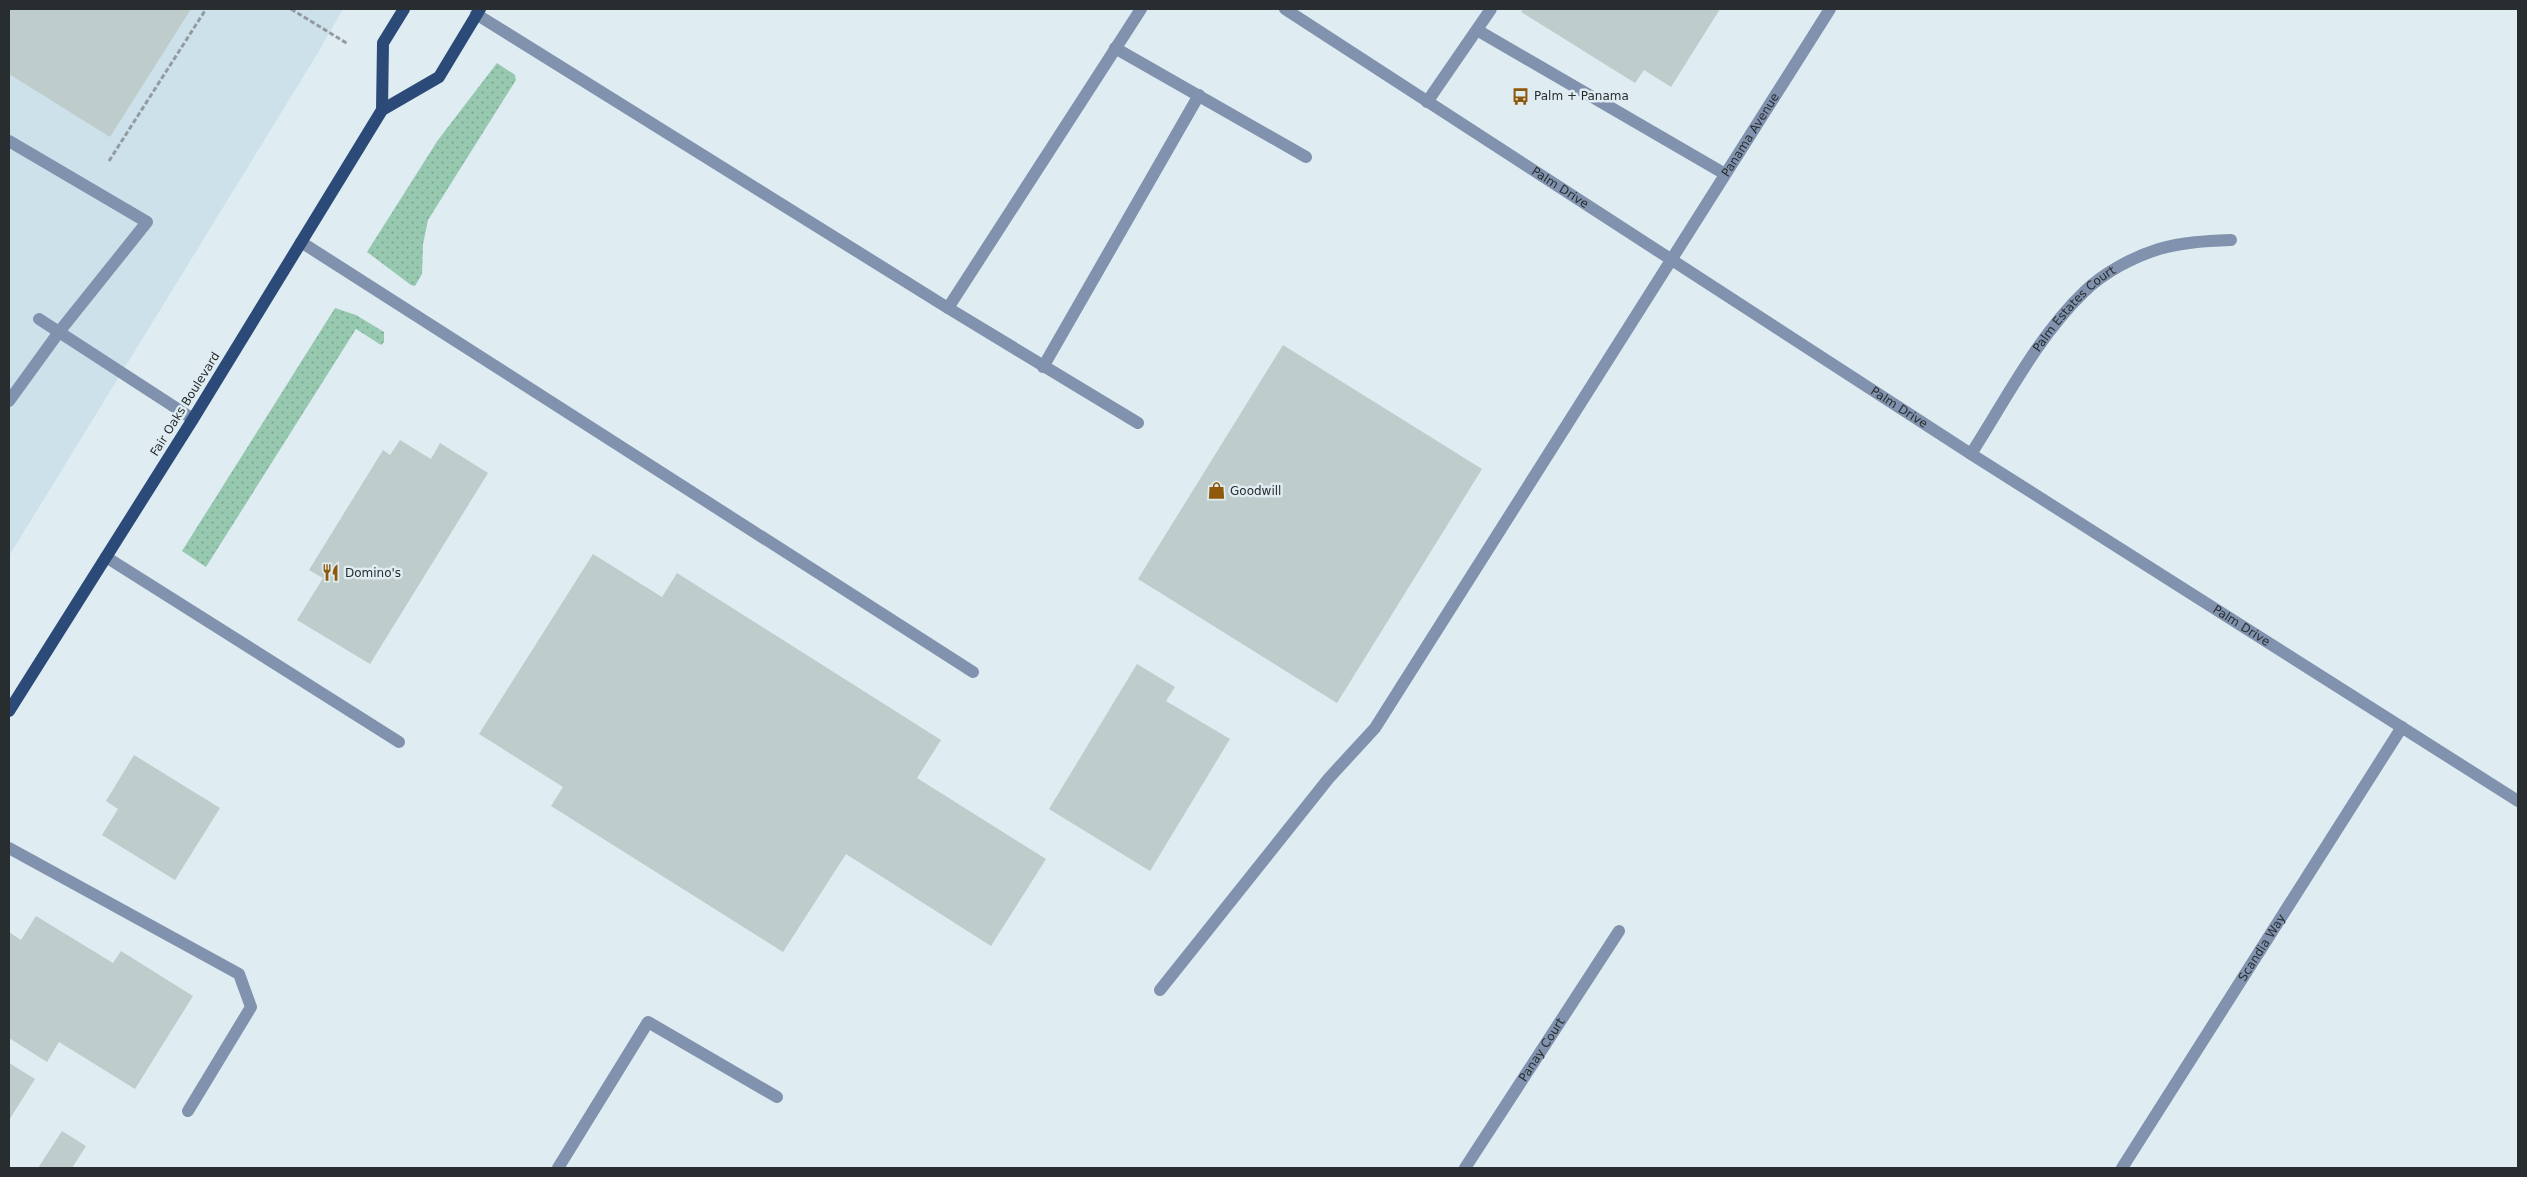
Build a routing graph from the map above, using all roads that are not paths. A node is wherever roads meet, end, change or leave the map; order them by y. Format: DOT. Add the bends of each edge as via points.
graph roads {
  1 [pos="404,9"];
  2 [pos="1140,9"];
  3 [pos="1285,9"];
  4 [pos="1491,9"];
  5 [pos="1830,9"];
  6 [pos="478,12"];
  7 [pos="1476,30"];
  8 [pos="1115,48"];
  9 [pos="1199,96"];
  10 [pos="1427,102"];
  11 [pos="382,110"];
  12 [pos="9,141"];
  13 [pos="1306,157"];
  14 [pos="1725,174"];
  15 [pos="2231,240"];
  16 [pos="301,242"];
  17 [pos="1670,261"];
  18 [pos="948,308"];
  19 [pos="39,320"];
  20 [pos="59,332"];
  21 [pos="1043,367"];
  22 [pos="9,401"];
  23 [pos="193,419"];
  24 [pos="1138,423"];
  25 [pos="1971,454"];
  26 [pos="106,557"];
  27 [pos="973,672"];
  28 [pos="9,711"];
  29 [pos="2402,727"];
  30 [pos="399,742"];
  31 [pos="2518,801"];
  32 [pos="9,848"];
  33 [pos="1619,931"];
  34 [pos="1160,990"];
  35 [pos="777,1097"];
  36 [pos="188,1111"];
  37 [pos="558,1168"];
  38 [pos="1465,1168"];
  39 [pos="2122,1168"];
  1 -- 11 [label="main road" via="383,44"];
  2 -- 8 [label="street"];
  3 -- 10 [label="street, Palm Drive"];
  4 -- 7 [label="street"];
  5 -- 14 [label="street, Panama Avenue"];
  6 -- 11 [label="main road, Fair Oaks Boulevard" via="439,77"];
  6 -- 18 [label="street"];
  7 -- 10 [label="street"];
  7 -- 14 [label="street"];
  8 -- 9 [label="street"];
  8 -- 18 [label="street"];
  9 -- 13 [label="street"];
  9 -- 21 [label="street"];
  10 -- 17 [label="street, Palm Drive"];
  11 -- 16 [label="main road, Fair Oaks Boulevard"];
  12 -- 20 [label="street" via="147,222"];
  14 -- 17 [label="street, Panama Avenue"];
  15 -- 25 [label="street, Palm Estates Court" via="2188,242 2159,249 2132,260 2084,291 2048,334"];
  16 -- 23 [label="main road, Fair Oaks Boulevard"];
  16 -- 27 [label="street"];
  17 -- 25 [label="street, Palm Drive"];
  17 -- 34 [label="street, Panama Avenue" via="1375,728 1329,778"];
  18 -- 21 [label="street"];
  19 -- 20 [label="street"];
  20 -- 22 [label="street"];
  20 -- 23 [label="street"];
  21 -- 24 [label="street"];
  23 -- 26 [label="main road, Fair Oaks Boulevard"];
  25 -- 29 [label="street, Palm Drive"];
  26 -- 28 [label="main road, Fair Oaks Boulevard"];
  26 -- 30 [label="street"];
  29 -- 31 [label="street, Palm Drive"];
  29 -- 39 [label="street, Scandia Way"];
  32 -- 36 [label="street" via="239,974 251,1007"];
  33 -- 38 [label="street, Panay Court"];
  35 -- 37 [label="street" via="648,1022"];
}
